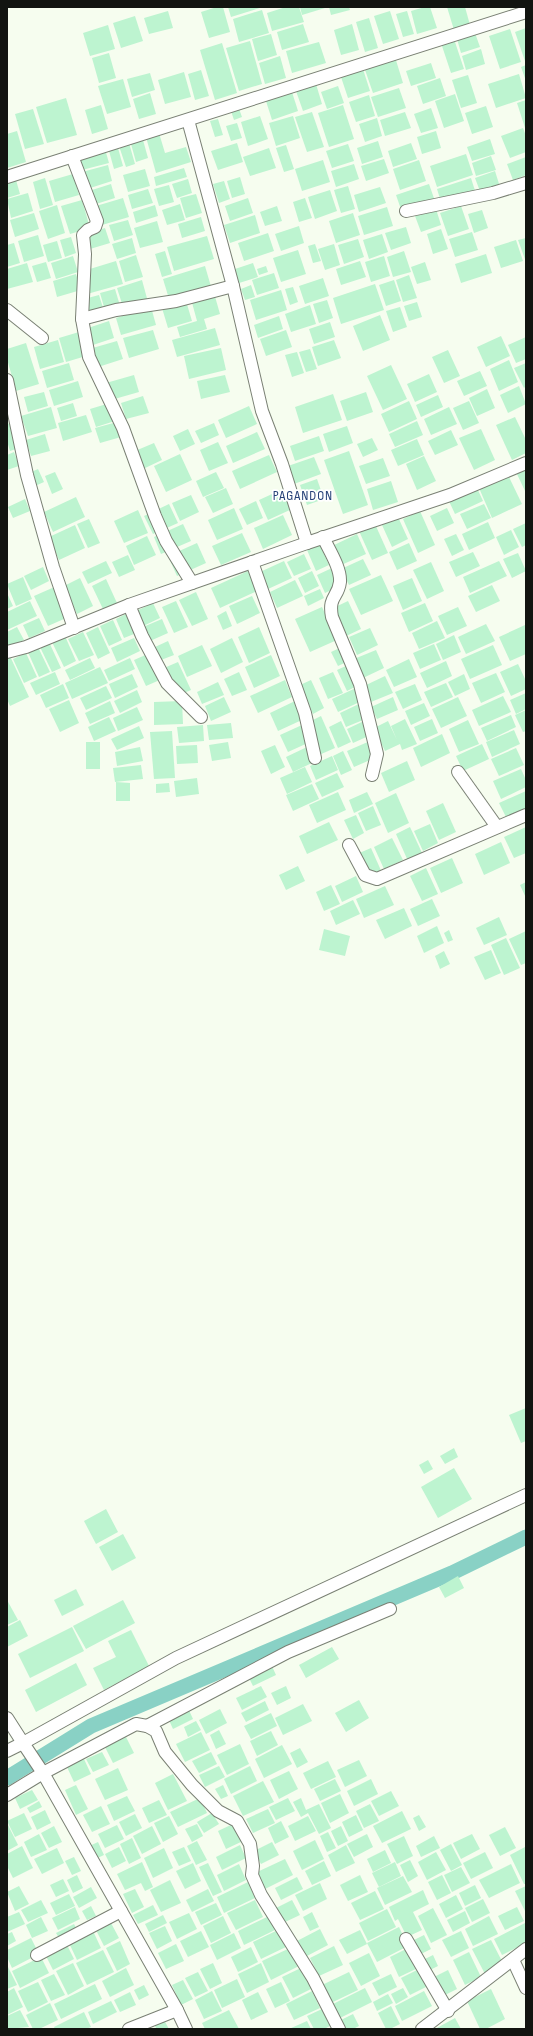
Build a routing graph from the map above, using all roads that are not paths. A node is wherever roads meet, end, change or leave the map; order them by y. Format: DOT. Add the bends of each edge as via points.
graph roads {
  1 [pos="526,12"];
  2 [pos="188,120"];
  3 [pos="72,156"];
  4 [pos="7,177"];
  5 [pos="526,183"];
  6 [pos="406,211"];
  7 [pos="233,286"];
  8 [pos="8,314"];
  9 [pos="82,319"];
  10 [pos="42,338"];
  11 [pos="7,380"];
  12 [pos="526,463"];
  13 [pos="323,537"];
  14 [pos="307,543"];
  15 [pos="252,562"];
  16 [pos="192,583"];
  17 [pos="129,605"];
  18 [pos="74,628"];
  19 [pos="7,652"];
  20 [pos="201,717"];
  21 [pos="315,758"];
  22 [pos="458,772"];
  23 [pos="372,775"];
  24 [pos="526,815"];
  25 [pos="497,828"];
  26 [pos="348,845"];
  27 [pos="526,1495"];
  28 [pos="390,1609"];
  29 [pos="7,1718"];
  30 [pos="147,1726"];
  31 [pos="25,1746"];
  32 [pos="7,1751"];
  33 [pos="41,1771"];
  34 [pos="7,1795"];
  35 [pos="121,1911"];
  36 [pos="406,1939"];
  37 [pos="526,1949"];
  38 [pos="37,1955"];
  39 [pos="513,1960"];
  40 [pos="526,1988"];
  41 [pos="177,2010"];
  42 [pos="448,2011"];
  43 [pos="428,2027"];
  44 [pos="129,2029"];
  45 [pos="186,2029"];
  46 [pos="339,2029"];
  1 -- 2 [label="street"];
  2 -- 3 [label="street"];
  2 -- 7 [label="street"];
  3 -- 4 [label="street"];
  3 -- 9 [label="street" via="97,221 95,226 83,235 85,254"];
  5 -- 6 [label="street" via="493,193"];
  7 -- 9 [label="street" via="176,301 116,310"];
  7 -- 14 [label="street" via="262,411"];
  8 -- 10 [label="street"];
  9 -- 16 [label="street" via="90,357 123,428 163,535"];
  11 -- 18 [label="street" via="23,459 53,566"];
  12 -- 13 [label="street" via="450,494"];
  13 -- 14 [label="street"];
  13 -- 23 [label="street" via="340,574 338,590 330,606 332,618 360,684 377,754"];
  14 -- 15 [label="street"];
  15 -- 16 [label="street"];
  15 -- 21 [label="street" via="304,713"];
  16 -- 17 [label="street"];
  17 -- 18 [label="street"];
  17 -- 20 [label="street" via="167,682"];
  18 -- 19 [label="street"];
  22 -- 25 [label="street"];
  24 -- 25 [label="street"];
  25 -- 26 [label="street" via="377,879 365,875"];
  27 -- 31 [label="street" via="176,1658"];
  28 -- 30 [label="street" via="288,1652"];
  29 -- 31 [label="street"];
  30 -- 33 [label="street" via="136,1724"];
  30 -- 46 [label="street" via="156,1731 165,1752 192,1785 218,1811 237,1821 250,1844 252,1875 261,1895 313,1978"];
  31 -- 32 [label="street"];
  31 -- 33 [label="street"];
  33 -- 34 [label="street"];
  33 -- 35 [label="street"];
  35 -- 38 [label="street"];
  35 -- 41 [label="street"];
  36 -- 42 [label="street"];
  37 -- 39 [label="street"];
  39 -- 40 [label="street"];
  39 -- 42 [label="street"];
  41 -- 44 [label="street"];
  41 -- 45 [label="street"];
  42 -- 43 [label="street"];
}
